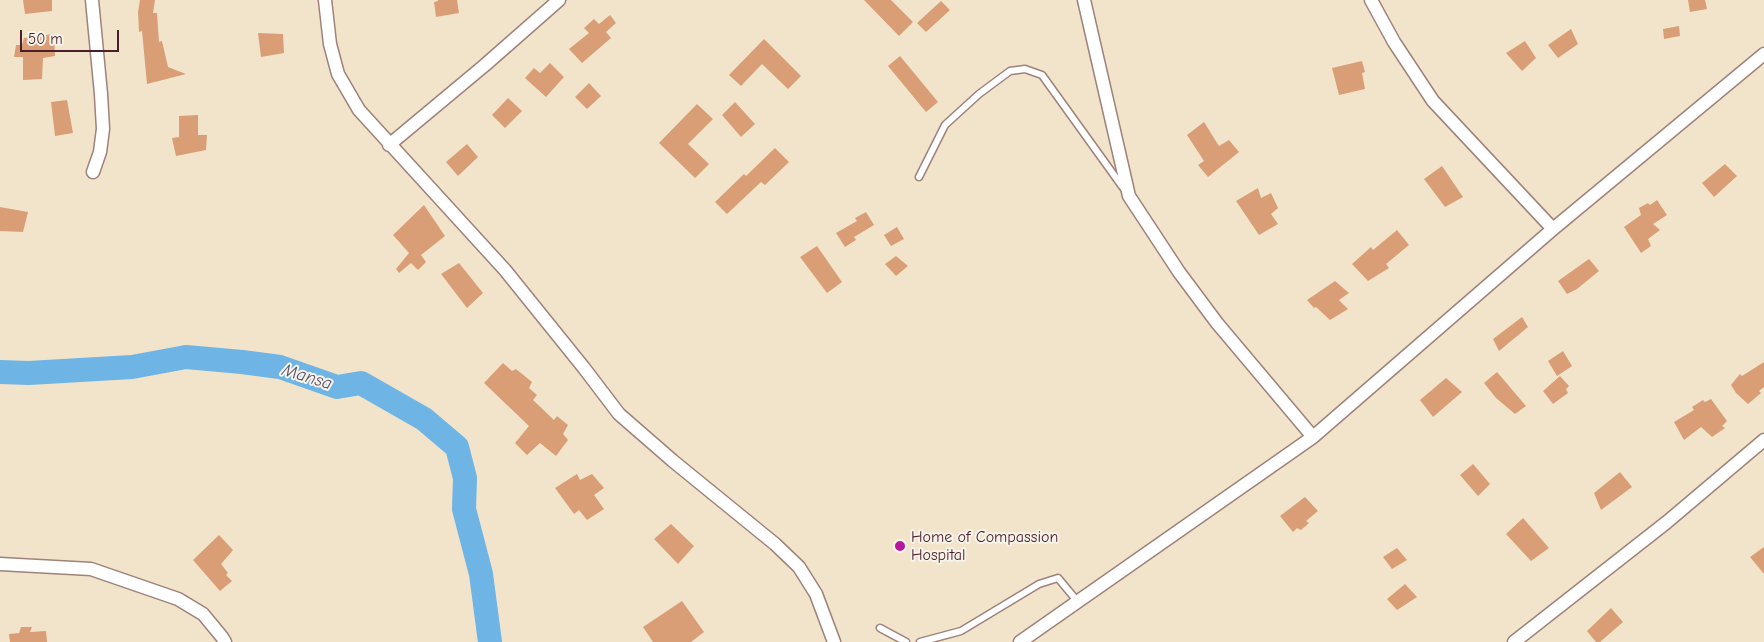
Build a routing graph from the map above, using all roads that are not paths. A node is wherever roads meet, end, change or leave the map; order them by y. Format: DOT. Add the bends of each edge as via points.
graph roads {
  1 [pos="92,0"];
  2 [pos="325,0"];
  3 [pos="559,0"];
  4 [pos="1084,0"];
  5 [pos="1371,0"];
  6 [pos="1764,54"];
  7 [pos="389,145"];
  8 [pos="93,172"];
  9 [pos="919,177"];
  10 [pos="1129,196"];
  11 [pos="1553,229"];
  12 [pos="1313,437"];
  13 [pos="1764,440"];
  14 [pos="0,564"];
  15 [pos="1078,602"];
  16 [pos="880,628"];
  17 [pos="225,642"];
  18 [pos="834,642"];
  19 [pos="906,642"];
  20 [pos="920,642"];
  21 [pos="1020,642"];
  22 [pos="1514,642"];
  1 -- 8 [label="street" via="103,129"];
  2 -- 7 [label="street" via="330,44 338,74 359,110"];
  3 -- 7 [label="street"];
  4 -- 10 [label="street"];
  5 -- 11 [label="street" via="1433,101"];
  6 -- 11 [label="street"];
  7 -- 18 [label="street" via="505,270 619,414 799,567 816,594"];
  9 -- 10 [label="lane" via="945,125 1010,71 1025,69 1042,75"];
  10 -- 12 [label="street" via="1179,272"];
  11 -- 12 [label="street"];
  12 -- 15 [label="street"];
  13 -- 22 [label="street" via="1667,522"];
  14 -- 17 [label="street" via="91,570 178,599 203,614"];
  15 -- 20 [label="lane" via="1058,578 1038,584 961,631"];
  15 -- 21 [label="street"];
  16 -- 19 [label="lane"];
}
